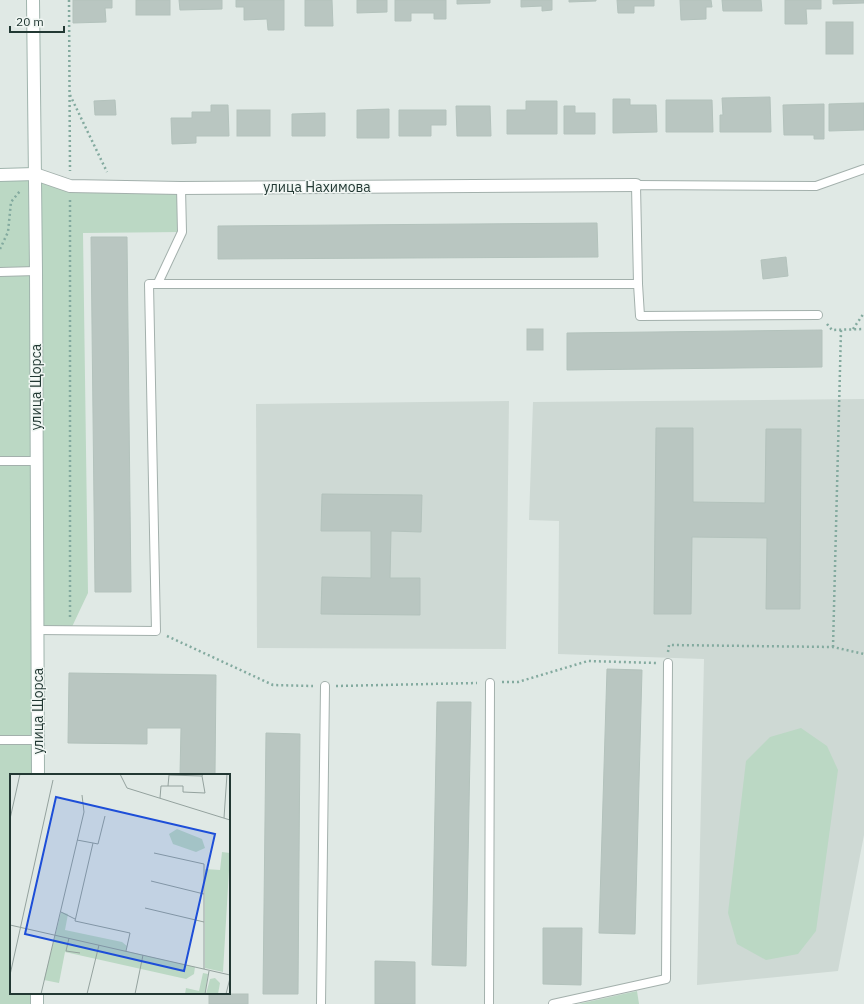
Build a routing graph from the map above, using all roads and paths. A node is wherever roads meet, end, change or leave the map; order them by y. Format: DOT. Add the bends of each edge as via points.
graph roads {
  1 [pos="33,0"];
  2 [pos="69,0"];
  3 [pos="69,93"];
  4 [pos="864,169"];
  5 [pos="35,174"];
  6 [pos="0,175"];
  7 [pos="636,185"];
  8 [pos="70,186"];
  9 [pos="113,187"];
  10 [pos="181,188"];
  11 [pos="0,249"];
  12 [pos="36,271"];
  13 [pos="0,272"];
  14 [pos="158,283"];
  15 [pos="638,284"];
  16 [pos="864,313"];
  17 [pos="818,315"];
  18 [pos="853,329"];
  19 [pos="864,329"];
  20 [pos="841,330"];
  21 [pos="0,461"];
  22 [pos="36,461"];
  23 [pos="37,630"];
  24 [pos="70,631"];
  25 [pos="156,631"];
  26 [pos="833,647"];
  27 [pos="864,654"];
  28 [pos="668,663"];
  29 [pos="490,683"];
  30 [pos="325,686"];
  31 [pos="0,740"];
  32 [pos="38,740"];
  33 [pos="38,774"];
  34 [pos="321,1004"];
  35 [pos="489,1004"];
  36 [pos="553,1004"];
  1 -- 5 [label="street, улица Щорса"];
  2 -- 3 [label="path"];
  3 -- 8 [label="path"];
  3 -- 9 [label="path"];
  4 -- 7 [label="lane" via="816,186"];
  5 -- 6 [label="street, улица Нахимова"];
  5 -- 8 [label="street, улица Нахимова"];
  5 -- 11 [label="path" via="12,202 8,232"];
  5 -- 12 [label="street, улица Щорса"];
  7 -- 10 [label="street, улица Нахимова"];
  7 -- 15 [label="lane"];
  8 -- 9 [label="street, улица Нахимова"];
  8 -- 24 [label="path"];
  9 -- 10 [label="street, улица Нахимова"];
  10 -- 14 [label="lane" via="182,232"];
  12 -- 13 [label="lane"];
  12 -- 22 [label="street, улица Щорса"];
  14 -- 15 [label="lane"];
  14 -- 25 [label="lane" via="149,284"];
  15 -- 17 [label="lane" via="640,316"];
  16 -- 18 [label="path"];
  17 -- 20 [label="path" via="832,330"];
  18 -- 19 [label="path"];
  18 -- 20 [label="path"];
  20 -- 26 [label="path"];
  21 -- 22 [label="lane"];
  22 -- 23 [label="street, улица Щорса"];
  23 -- 24 [label="lane"];
  23 -- 32 [label="street, улица Щорса"];
  24 -- 25 [label="lane"];
  25 -- 30 [label="path" via="273,685"];
  26 -- 27 [label="path"];
  26 -- 28 [label="path" via="668,646"];
  28 -- 29 [label="path" via="588,661 518,682"];
  28 -- 36 [label="lane" via="666,979"];
  29 -- 30 [label="path"];
  29 -- 35 [label="lane"];
  30 -- 34 [label="lane"];
  31 -- 32 [label="lane"];
  32 -- 33 [label="street, улица Щорса"];
}
